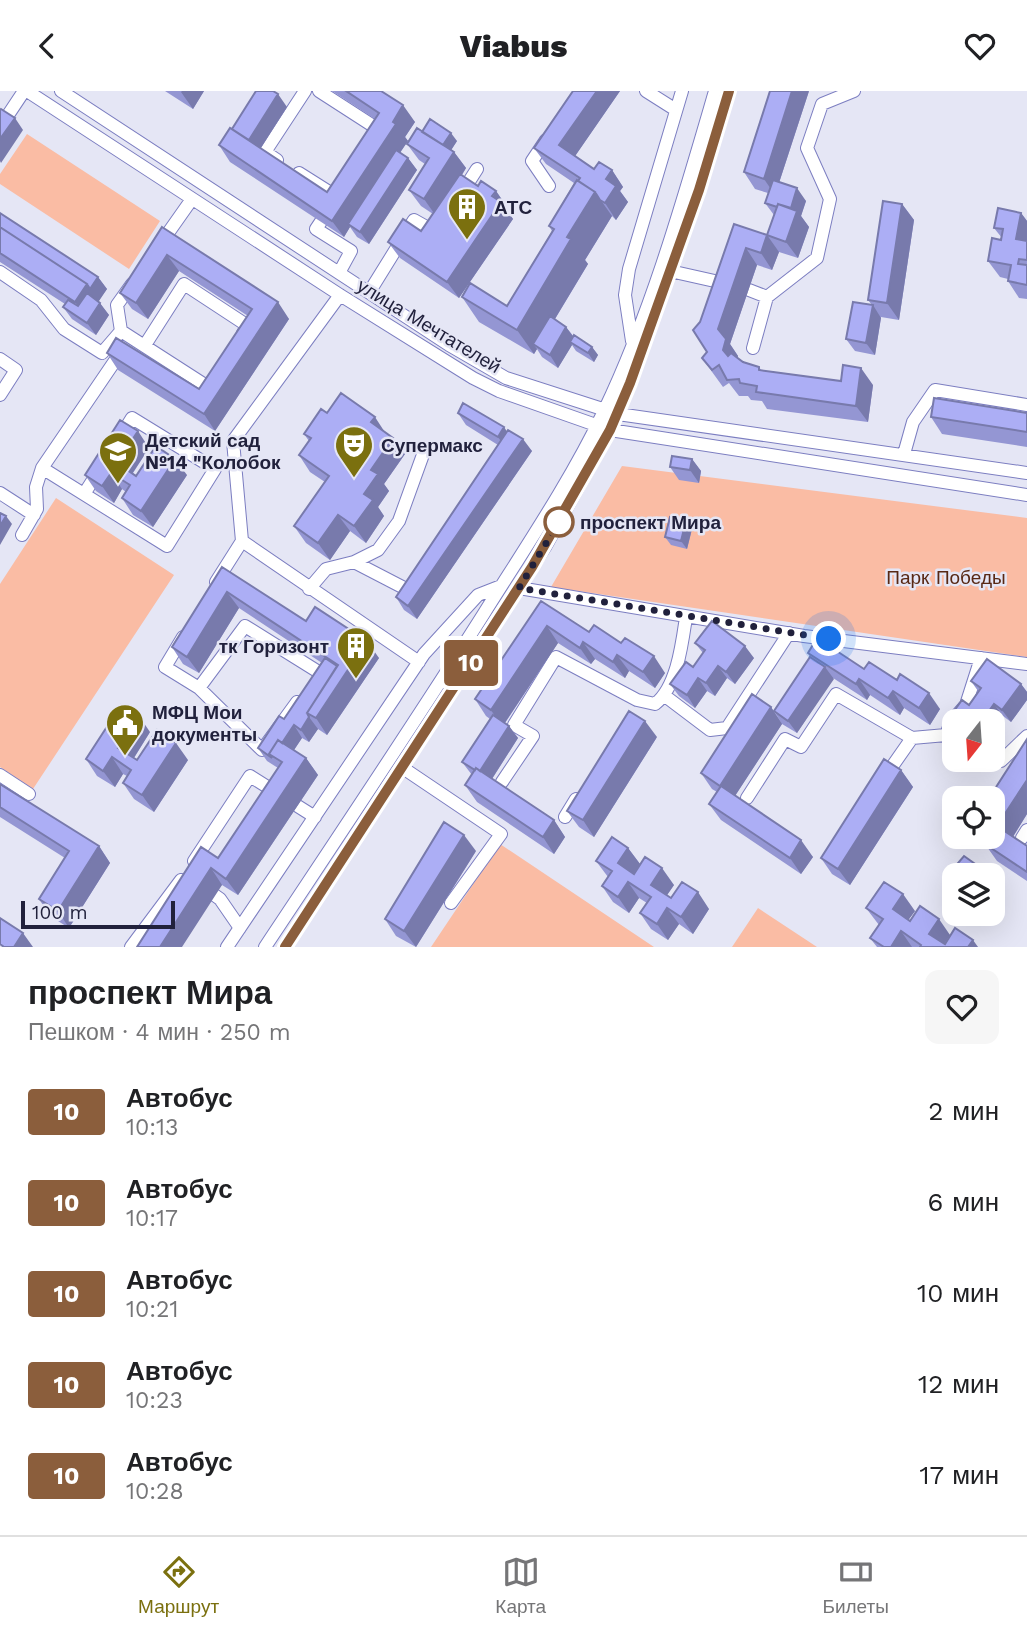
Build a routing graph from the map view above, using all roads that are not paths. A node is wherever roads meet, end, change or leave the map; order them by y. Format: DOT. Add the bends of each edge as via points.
graph roads {
  1 [pos="25,91"];
  2 [pos="61,91"];
  3 [pos="305,91"];
  4 [pos="319,91"];
  5 [pos="646,91"];
  6 [pos="682,91"];
  7 [pos="715,91"];
  8 [pos="729,91"];
  9 [pos="854,91"];
  10 [pos="676,110"];
  11 [pos="0,127"];
  12 [pos="554,131"];
  13 [pos="374,142"];
  14 [pos="477,169"];
  15 [pos="549,185"];
  16 [pos="192,199"];
  17 [pos="456,202"];
  18 [pos="443,223"];
  19 [pos="154,252"];
  20 [pos="670,271"];
  21 [pos="0,272"];
  22 [pos="139,273"];
  23 [pos="339,273"];
  24 [pos="730,284"];
  25 [pos="748,290"];
  26 [pos="370,292"];
  27 [pos="340,295"];
  28 [pos="767,297"];
  29 [pos="126,334"];
  30 [pos="632,341"];
  31 [pos="145,345"];
  32 [pos="235,346"];
  33 [pos="753,348"];
  34 [pos="0,359"];
  35 [pos="222,366"];
  36 [pos="0,395"];
  37 [pos="1027,405"];
  38 [pos="604,411"];
  39 [pos="618,414"];
  40 [pos="596,426"];
  41 [pos="610,430"];
  42 [pos="425,449"];
  43 [pos="904,454"];
  44 [pos="42,468"];
  45 [pos="1027,473"];
  46 [pos="0,493"];
  47 [pos="84,494"];
  48 [pos="1027,495"];
  49 [pos="34,515"];
  50 [pos="22,535"];
  51 [pos="242,541"];
  52 [pos="354,562"];
  53 [pos="501,586"];
  54 [pos="519,588"];
  55 [pos="309,589"];
  56 [pos="410,591"];
  57 [pos="207,598"];
  58 [pos="686,617"];
  59 [pos="193,621"];
  60 [pos="789,633"];
  61 [pos="981,658"];
  62 [pos="419,662"];
  63 [pos="1027,664"];
  64 [pos="317,671"];
  65 [pos="199,688"];
  66 [pos="302,695"];
  67 [pos="665,696"];
  68 [pos="637,701"];
  69 [pos="962,709"];
  70 [pos="630,712"];
  71 [pos="1027,736"];
  72 [pos="912,738"];
  73 [pos="942,739"];
  74 [pos="1005,757"];
  75 [pos="403,768"];
  76 [pos="0,775"];
  77 [pos="502,782"];
  78 [pos="586,782"];
  79 [pos="875,791"];
  80 [pos="29,794"];
  81 [pos="747,798"];
  82 [pos="314,817"];
  83 [pos="565,817"];
  84 [pos="185,875"];
  85 [pos="451,903"];
  86 [pos="240,928"];
  87 [pos="131,947"];
  88 [pos="227,947"];
  89 [pos="265,947"];
  90 [pos="285,947"];
  1 -- 11 [label="street"];
  1 -- 16 [label="street, улица Мечтателей"];
  2 -- 23 [label="street, улица Мечтателей"];
  3 -- 23 [label="street" via="265,152 341,192 316,229 351,251"];
  4 -- 13 [label="street" via="381,131"];
  5 -- 10 [label="street"];
  6 -- 10 [label="street"];
  7 -- 30 [label="street" via="684,197"];
  8 -- 20 [label="street"];
  9 -- 28 [label="street" via="822,104 807,148 830,199 817,258"];
  10 -- 30 [label="street" via="629,269 625,295"];
  12 -- 15 [label="street" via="531,160"];
  14 -- 17 [label="street"];
  16 -- 19 [label="street"];
  16 -- 27 [label="street, улица Мечтателей"];
  18 -- 26 [label="street" via="436,234 414,220"];
  20 -- 24 [label="street"];
  20 -- 39 [label="street"];
  21 -- 29 [label="street" via="41,300 64,328 102,353"];
  22 -- 29 [label="street" via="117,305"];
  23 -- 26 [label="street, улица Мечтателей"];
  25 -- 28 [label="street"];
  26 -- 38 [label="street, улица Мечтателей" via="482,366"];
  27 -- 40 [label="street, улица Мечтателей" via="473,378"];
  27 -- 51 [label="street" via="233,441"];
  28 -- 33 [label="street"];
  29 -- 31 [label="street"];
  29 -- 44 [label="street"];
  30 -- 38 [label="street"];
  31 -- 32 [label="street" via="184,284 248,325"];
  31 -- 35 [label="street" via="208,387"];
  34 -- 36 [label="street" via="16,370"];
  37 -- 43 [label="street" via="935,390 913,422"];
  38 -- 39 [label="street, улица Мечтателей"];
  38 -- 40 [label="street"];
  39 -- 41 [label="street"];
  39 -- 43 [label="street, улица Мечтателей"];
  40 -- 41 [label="street, улица Мечтателей"];
  40 -- 53 [label="street"];
  41 -- 48 [label="street, улица Мечтателей"];
  41 -- 54 [label="street"];
  42 -- 52 [label="street" via="399,521 378,550"];
  43 -- 45 [label="street, улица Мечтателей"];
  44 -- 47 [label="street"];
  44 -- 49 [label="street"];
  46 -- 49 [label="street"];
  47 -- 47 [label="street" via="167,546 215,469 132,418"];
  49 -- 50 [label="street"];
  51 -- 55 [label="street"];
  51 -- 57 [label="street"];
  52 -- 55 [label="street" via="326,569"];
  52 -- 56 [label="street"];
  53 -- 62 [label="street" via="478,595"];
  53 -- 89 [label="street"];
  54 -- 58 [label="street"];
  54 -- 75 [label="street"];
  55 -- 62 [label="street"];
  58 -- 60 [label="street"];
  58 -- 67 [label="street"];
  59 -- 65 [label="street" via="165,667"];
  60 -- 61 [label="street"];
  60 -- 67 [label="street" via="727,728 710,730"];
  61 -- 63 [label="street"];
  61 -- 69 [label="street"];
  62 -- 82 [label="street"];
  64 -- 65 [label="street" via="245,626"];
  65 -- 66 [label="street" via="262,750"];
  67 -- 68 [label="street" via="655,704"];
  68 -- 70 [label="street"];
  68 -- 77 [label="street" via="556,657 514,725 533,736"];
  71 -- 74 [label="street"];
  72 -- 73 [label="street"];
  72 -- 79 [label="street"];
  72 -- 81 [label="street" via="836,694 801,747 785,739"];
  75 -- 85 [label="street" via="501,834"];
  75 -- 90 [label="street"];
  76 -- 80 [label="street"];
  78 -- 83 [label="street"];
  82 -- 84 [label="street" via="250,776"];
  82 -- 86 [label="street"];
  84 -- 86 [label="street" via="220,899"];
  84 -- 87 [label="street" via="144,939"];
  86 -- 88 [label="street"];
}
